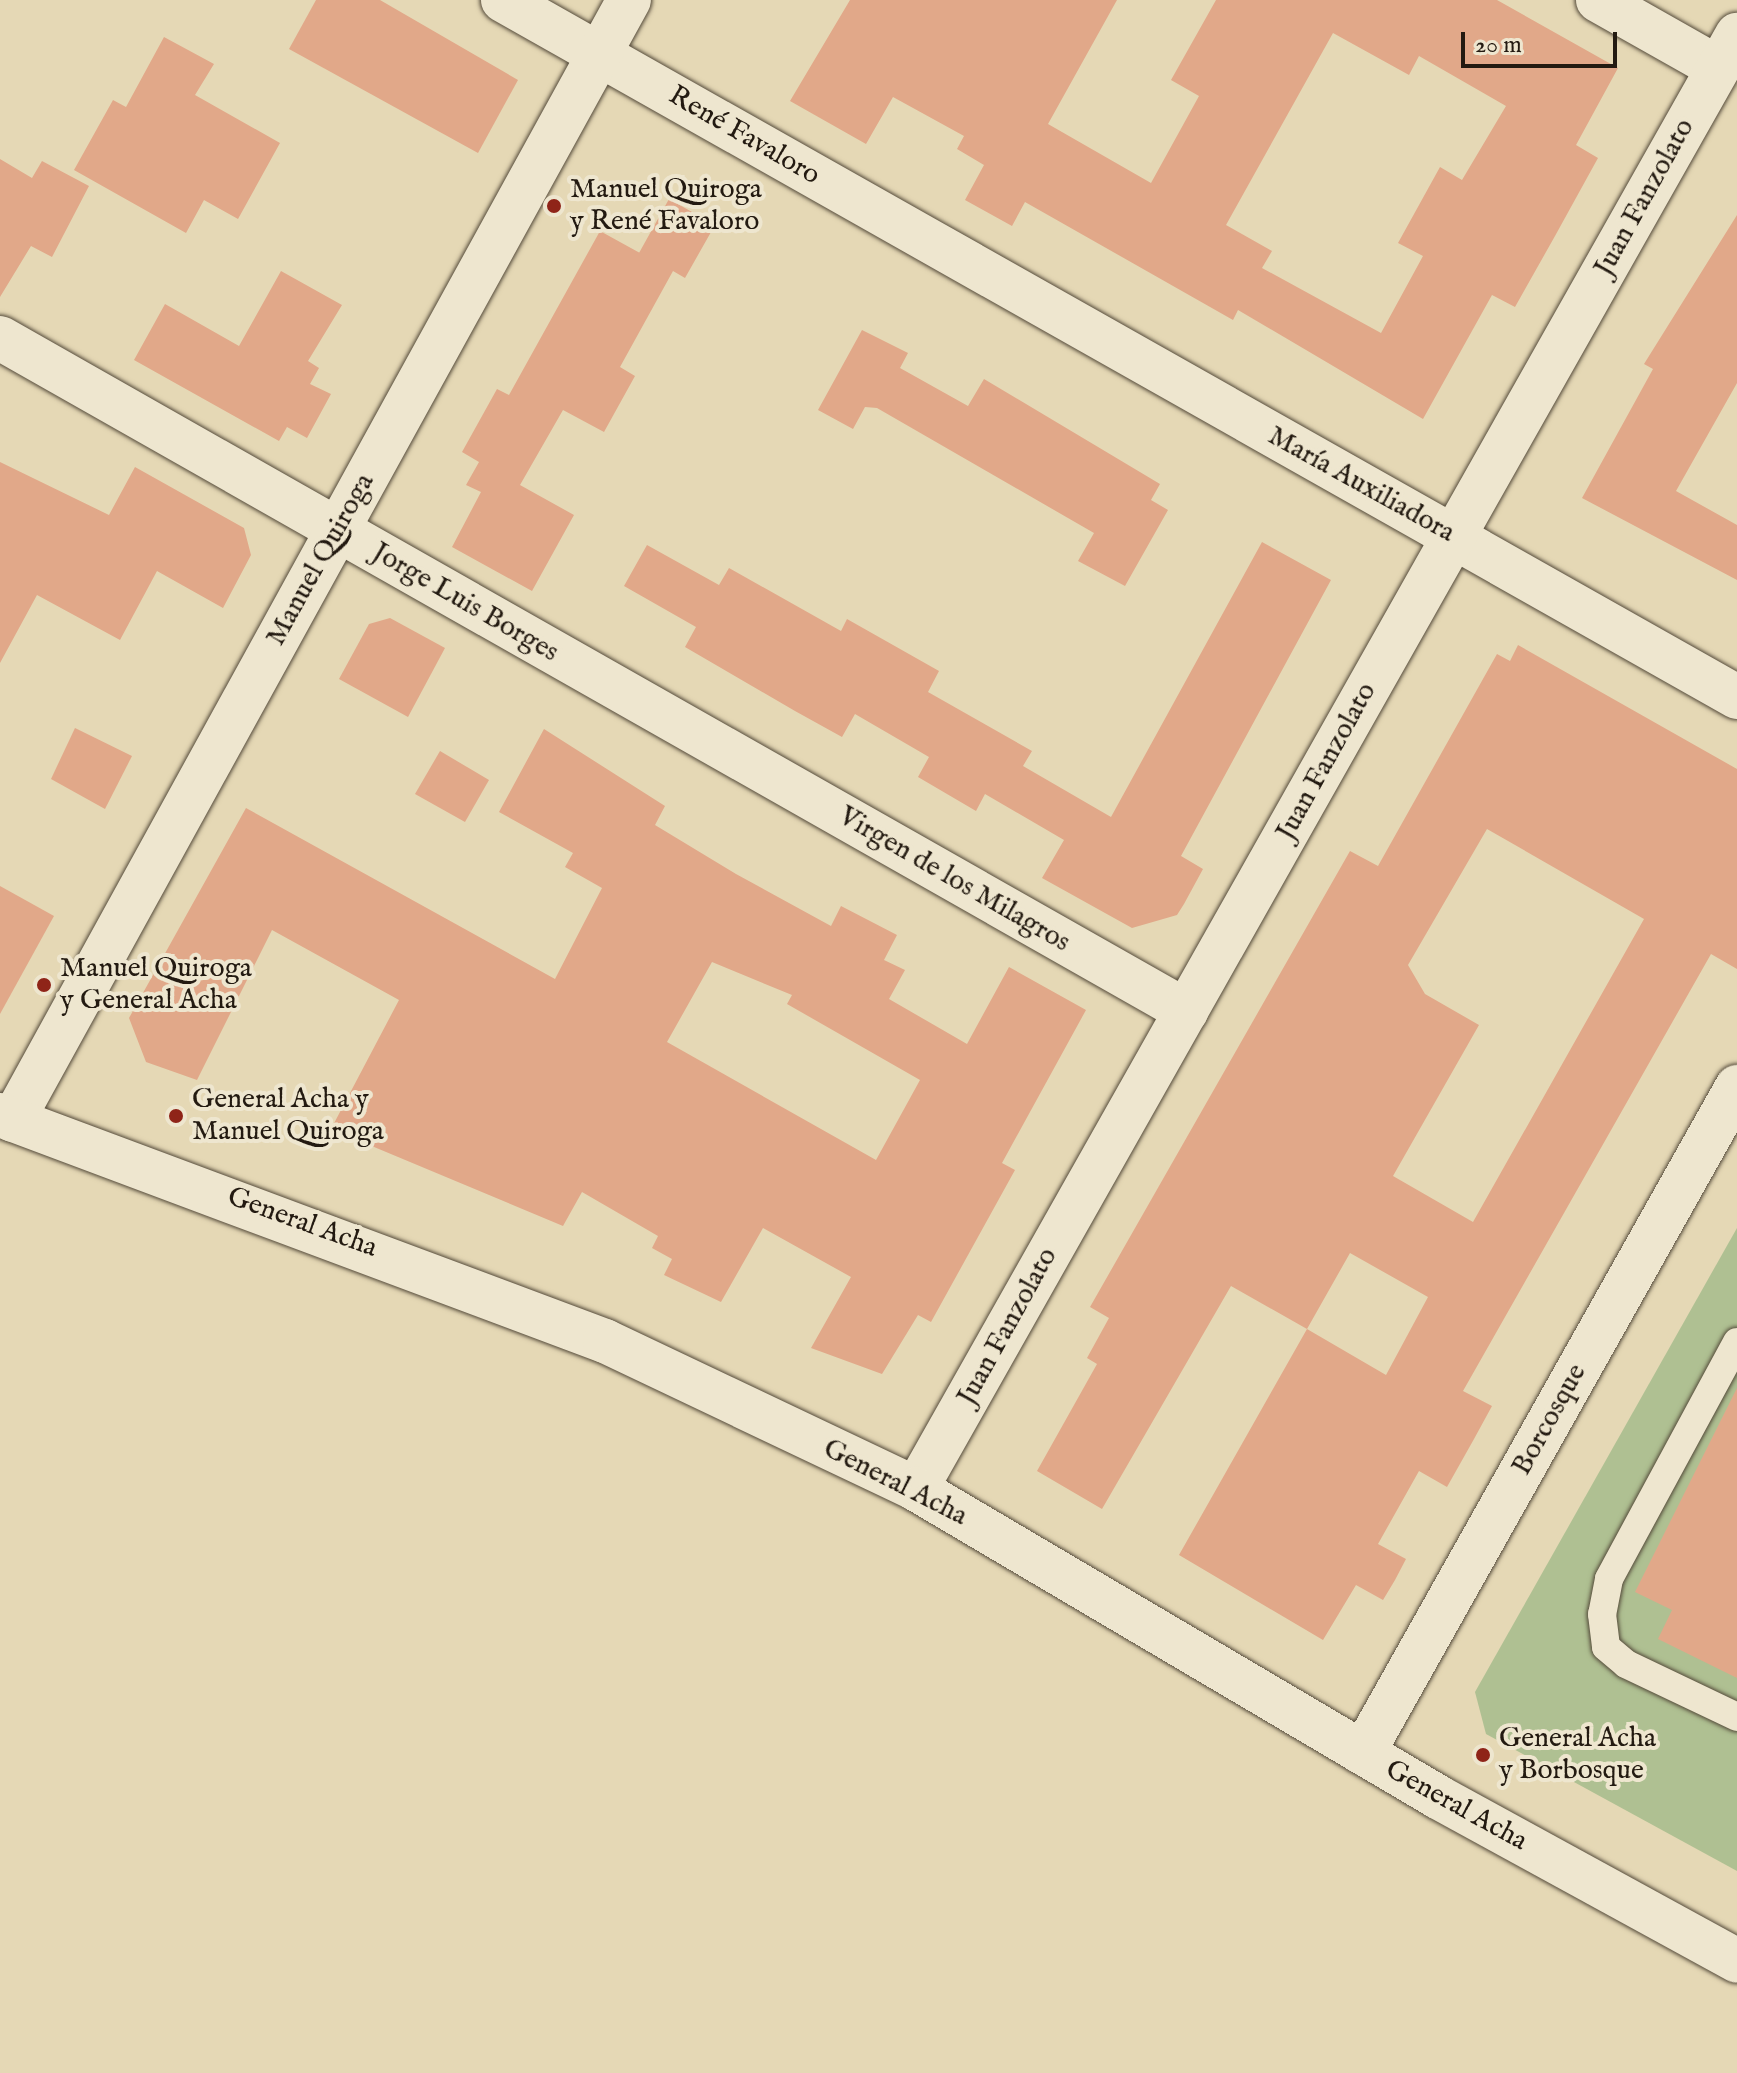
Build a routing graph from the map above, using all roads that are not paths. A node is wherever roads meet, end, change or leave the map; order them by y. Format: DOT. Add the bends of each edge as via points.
graph roads {
  1 [pos="503,0"];
  2 [pos="629,0"];
  3 [pos="1598,0"];
  4 [pos="1728,52"];
  5 [pos="599,54"];
  6 [pos="986,273"];
  7 [pos="0,338"];
  8 [pos="337,530"];
  9 [pos="1454,537"];
  10 [pos="1737,697"];
  11 [pos="722,748"];
  12 [pos="1186,1011"];
  13 [pos="1737,1087"];
  14 [pos="6,1118"];
  15 [pos="1737,1342"];
  16 [pos="916,1489"];
  17 [pos="1737,1717"];
  18 [pos="1363,1753"];
  19 [pos="1737,1961"];
  1 -- 5 [label="street, René Favaloro"];
  2 -- 5 [label="street, Manuel Quiroga"];
  3 -- 4 [label="street"];
  4 -- 9 [label="street, Juan Fanzolato"];
  5 -- 6 [label="street, René Favaloro"];
  5 -- 8 [label="street, Manuel Quiroga"];
  6 -- 9 [label="street, María Auxiliadora"];
  7 -- 8 [label="street, Jorge Luis Borges"];
  8 -- 11 [label="street, Jorge Luis Borges"];
  8 -- 14 [label="street, Manuel Quiroga"];
  9 -- 10 [label="street, María Auxiliadora"];
  9 -- 12 [label="street, Juan Fanzolato"];
  11 -- 12 [label="street, Virgen de los Milagros"];
  12 -- 16 [label="street, Juan Fanzolato"];
  13 -- 18 [label="street, Borcosque"];
  14 -- 16 [label="street, General Acha" via="605,1341"];
  15 -- 17 [label="lane" via="1609,1579 1602,1614 1606,1647 1626,1664"];
  16 -- 18 [label="street, General Acha"];
  18 -- 19 [label="street, General Acha"];
}
